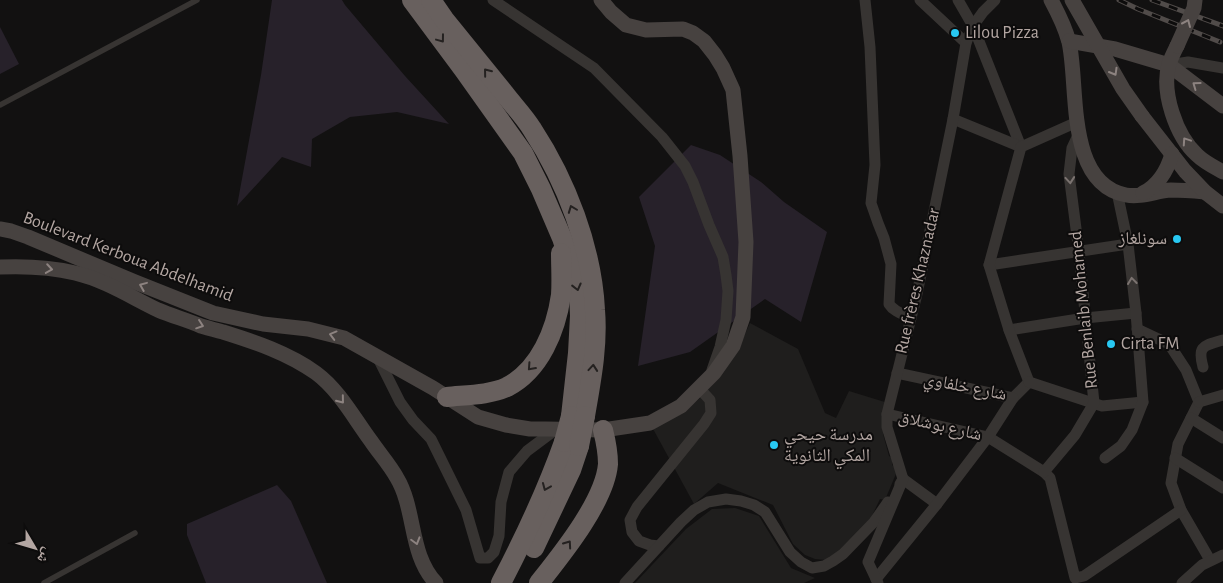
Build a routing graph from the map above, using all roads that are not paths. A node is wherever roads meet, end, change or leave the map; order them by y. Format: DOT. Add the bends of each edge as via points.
graph roads {
  1 [pos="197,0"];
  2 [pos="412,0"];
  3 [pos="431,0"];
  4 [pos="493,0"];
  5 [pos="601,0"];
  6 [pos="865,0"];
  7 [pos="920,0"];
  8 [pos="958,0"];
  9 [pos="995,0"];
  10 [pos="1051,0"];
  11 [pos="1072,0"];
  12 [pos="1195,0"];
  13 [pos="973,26"];
  14 [pos="1069,40"];
  15 [pos="966,43"];
  16 [pos="1169,65"];
  17 [pos="1223,68"];
  18 [pos="0,105"];
  19 [pos="1223,106"];
  20 [pos="953,119"];
  21 [pos="1078,128"];
  22 [pos="1021,147"];
  23 [pos="1172,154"];
  24 [pos="1223,172"];
  25 [pos="1117,192"];
  26 [pos="1205,192"];
  27 [pos="1137,196"];
  28 [pos="1223,206"];
  29 [pos="0,229"];
  30 [pos="562,238"];
  31 [pos="1128,244"];
  32 [pos="1078,252"];
  33 [pos="989,265"];
  34 [pos="0,266"];
  35 [pos="1136,313"];
  36 [pos="227,316"];
  37 [pos="911,318"];
  38 [pos="1085,318"];
  39 [pos="1137,329"];
  40 [pos="1009,330"];
  41 [pos="222,332"];
  42 [pos="1223,340"];
  43 [pos="377,356"];
  44 [pos="1203,368"];
  45 [pos="897,373"];
  46 [pos="710,377"];
  47 [pos="1029,382"];
  48 [pos="699,388"];
  49 [pos="1223,395"];
  50 [pos="446,397"];
  51 [pos="1013,398"];
  52 [pos="1143,402"];
  53 [pos="1199,402"];
  54 [pos="1094,403"];
  55 [pos="887,414"];
  56 [pos="578,416"];
  57 [pos="1191,418"];
  58 [pos="603,430"];
  59 [pos="988,437"];
  60 [pos="1223,438"];
  61 [pos="566,439"];
  62 [pos="1105,458"];
  63 [pos="1175,458"];
  64 [pos="1044,472"];
  65 [pos="903,479"];
  66 [pos="1223,488"];
  67 [pos="937,504"];
  68 [pos="1180,510"];
  69 [pos="135,533"];
  70 [pos="659,546"];
  71 [pos="1223,555"];
  72 [pos="1210,560"];
  73 [pos="1194,577"];
  74 [pos="877,581"];
  75 [pos="434,582"];
  76 [pos="44,583"];
  77 [pos="501,583"];
  78 [pos="515,583"];
  79 [pos="539,583"];
  80 [pos="625,583"];
  81 [pos="1182,583"];
  1 -- 18 [label="lane"];
  2 -- 30 [label="highway, one-way" via="523,153"];
  56 -- 3 [label="highway, one-way" via="592,378 596,310 578,226 560,181 532,128"];
  4 -- 46 [label="street" via="594,68 662,137 685,166 723,257 726,274 726,320"];
  5 -- 46 [label="main road, Boulevard Kerboua Abdelhamid" via="626,25 646,30 683,29 693,33 715,55 733,90 746,242 743,318 733,346"];
  6 -- 37 [label="street" via="875,165 871,203 891,264 889,304"];
  7 -- 15 [label="street"];
  8 -- 13 [label="street"];
  9 -- 13 [label="street, Rue frères Khaznadar"];
  10 -- 14 [label="main road"];
  11 -- 23 [label="main road, one-way, bridge" via="1123,89"];
  16 -- 12 [label="main road, one-way, bridge"];
  13 -- 15 [label="street, Rue frères Khaznadar"];
  13 -- 22 [label="street"];
  14 -- 16 [label="main road"];
  14 -- 21 [label="main road"];
  15 -- 20 [label="street, Rue frères Khaznadar"];
  16 -- 17 [label="street" via="1188,62"];
  19 -- 16 [label="main road, one-way"];
  24 -- 16 [label="main road, one-way" via="1196,155 1186,143 1170,102"];
  20 -- 22 [label="street"];
  20 -- 37 [label="street, Rue frères Khaznadar"];
  21 -- 22 [label="street"];
  21 -- 25 [label="main road" via="1094,174 1100,182"];
  21 -- 32 [label="street, Rue Benlaib Mohamed, one-way" via="1069,174"];
  22 -- 33 [label="street"];
  23 -- 26 [label="main road"];
  23 -- 27 [label="main road" via="1160,180"];
  25 -- 27 [label="main road"];
  25 -- 31 [label="street"];
  26 -- 27 [label="main road" via="1171,190"];
  26 -- 28 [label="main road"];
  36 -- 29 [label="main road, Boulevard Kerboua Abdelhamid, one-way" via="185,303 28,237"];
  30 -- 50 [label="highway, one-way" via="561,294 555,324 536,361 521,378 505,388"];
  30 -- 56 [label="highway, one-way" via="579,290"];
  31 -- 32 [label="street"];
  35 -- 31 [label="street, one-way"];
  32 -- 33 [label="street"];
  32 -- 38 [label="street, Rue Benlaib Mohamed"];
  33 -- 40 [label="street"];
  34 -- 41 [label="main road, one-way" via="30,266 76,273 159,310"];
  35 -- 38 [label="street"];
  35 -- 39 [label="street"];
  36 -- 41 [label="main road"];
  43 -- 36 [label="main road, Boulevard Kerboua Abdelhamid, one-way" via="344,338"];
  37 -- 45 [label="street, Rue frères Khaznadar"];
  38 -- 40 [label="street"];
  38 -- 54 [label="street, Rue Benlaib Mohamed"];
  39 -- 52 [label="street"];
  39 -- 53 [label="street" via="1169,344 1186,370"];
  40 -- 47 [label="street"];
  41 -- 75 [label="main road, one-way" via="280,352 300,363 317,374 339,397 397,478 406,498 424,567"];
  42 -- 44 [label="street" via="1201,350"];
  43 -- 50 [label="main road, Boulevard Kerboua Abdelhamid"];
  43 -- 61 [label="street" via="400,402 431,440 466,510 480,558 488,558 494,552 509,472 527,451"];
  45 -- 51 [label="street, شارع خلفاوي"];
  45 -- 55 [label="street, Rue frères Khaznadar"];
  46 -- 48 [label="main road, Boulevard Kerboua Abdelhamid"];
  47 -- 51 [label="street, شارع خلفاوي"];
  47 -- 54 [label="street"];
  48 -- 58 [label="main road, Boulevard Kerboua Abdelhamid" via="681,406 650,423"];
  48 -- 70 [label="street" via="710,400 710,413 630,520 632,532 639,541"];
  49 -- 53 [label="street"];
  50 -- 61 [label="main road, Boulevard Kerboua Abdelhamid" via="478,417"];
  51 -- 59 [label="street"];
  52 -- 54 [label="street" via="1102,406"];
  52 -- 62 [label="street" via="1132,430 1121,446"];
  53 -- 57 [label="street"];
  54 -- 64 [label="street, Rue Benlaib Mohamed" via="1075,435"];
  55 -- 59 [label="street, شارع بوشلاق"];
  55 -- 65 [label="street, Rue frères Khaznadar" via="887,427"];
  56 -- 61 [label="highway, bridge"];
  57 -- 60 [label="street"];
  57 -- 63 [label="street"];
  58 -- 61 [label="main road, Boulevard Kerboua Abdelhamid"];
  79 -- 58 [label="highway, one-way" via="596,501 608,466 608,446"];
  59 -- 64 [label="street, شارع بوشلاق"];
  59 -- 67 [label="street"];
  61 -- 77 [label="highway, one-way"];
  61 -- 78 [label="highway" via="571,470"];
  63 -- 66 [label="street"];
  63 -- 68 [label="street" via="1171,483"];
  64 -- 68 [label="street" via="1050,478 1075,578 1084,576"];
  65 -- 67 [label="street"];
  65 -- 70 [label="street" via="874,522 843,554 824,566 812,568 790,552 765,512 754,505 726,499 708,502 694,510"];
  65 -- 74 [label="street" via="868,562"];
  67 -- 74 [label="street"];
  68 -- 72 [label="street"];
  69 -- 76 [label="lane"];
  70 -- 80 [label="street"];
  71 -- 72 [label="street"];
  72 -- 73 [label="street"];
  73 -- 81 [label="street"];
}
